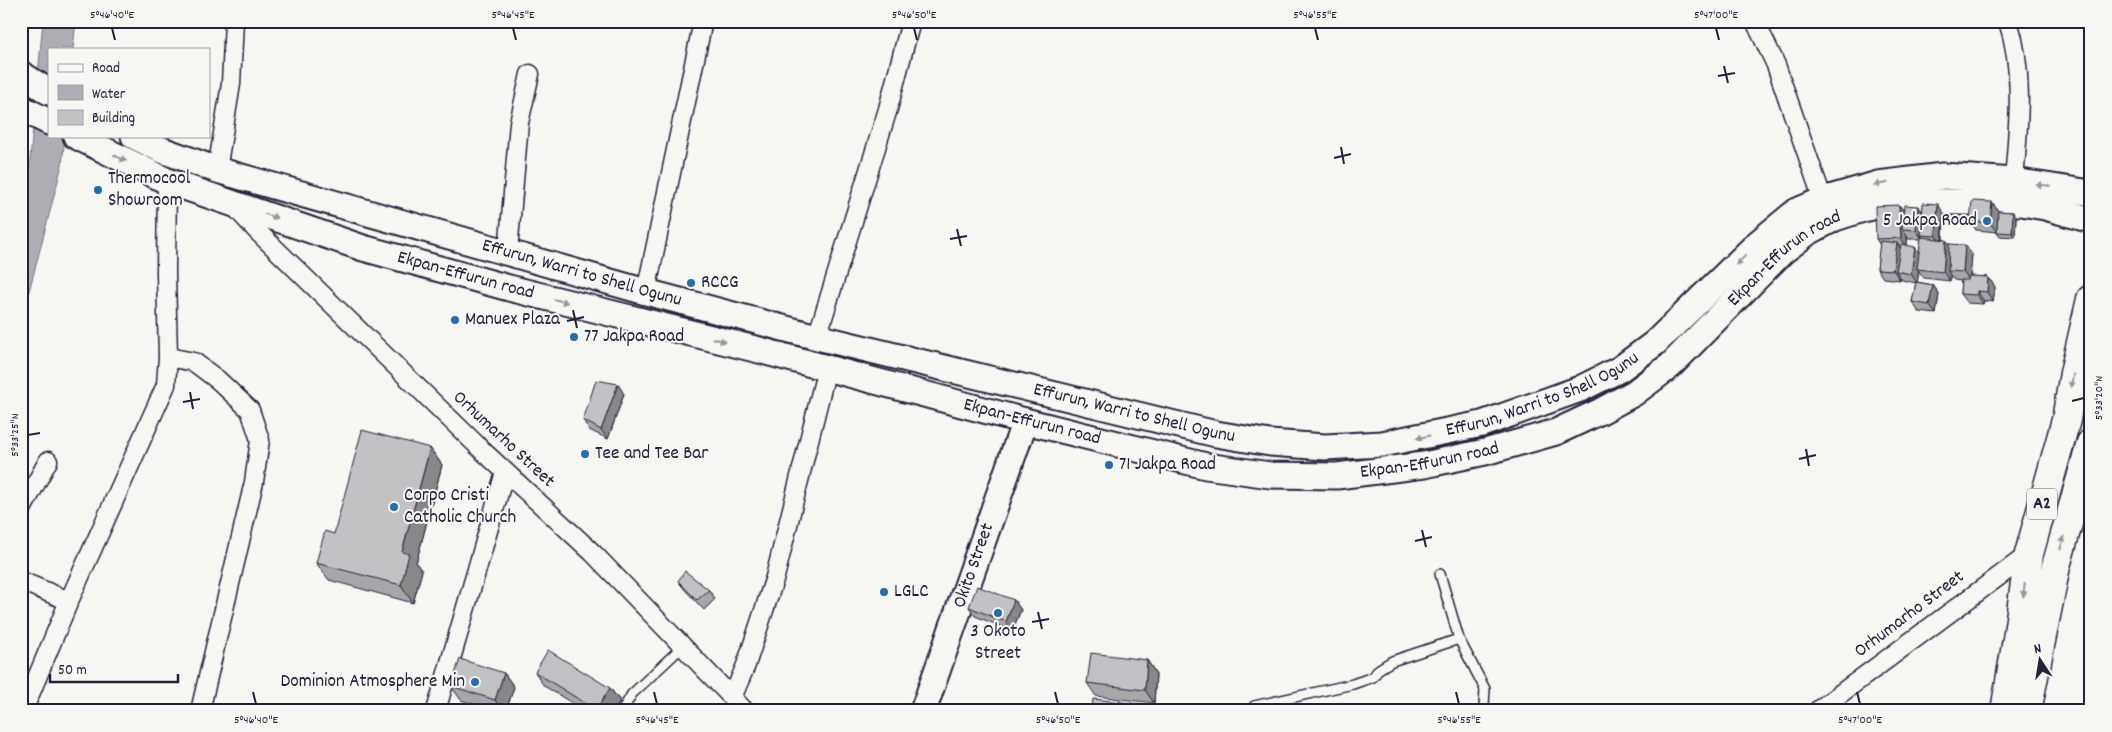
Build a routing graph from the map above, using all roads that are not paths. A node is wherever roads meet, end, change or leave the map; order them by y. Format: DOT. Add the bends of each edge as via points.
graph roads {
  1 [pos="234,21"];
  2 [pos="703,21"];
  3 [pos="911,21"];
  4 [pos="1755,21"];
  5 [pos="2008,21"];
  6 [pos="21,74"];
  7 [pos="530,74"];
  8 [pos="48,91"];
  9 [pos="21,108"];
  10 [pos="48,122"];
  11 [pos="80,138"];
  12 [pos="138,138"];
  13 [pos="217,170"];
  14 [pos="167,181"];
  15 [pos="2014,181"];
  16 [pos="2091,193"];
  17 [pos="1823,200"];
  18 [pos="230,202"];
  19 [pos="2091,220"];
  20 [pos="508,252"];
  21 [pos="646,292"];
  22 [pos="2091,299"];
  23 [pos="817,337"];
  24 [pos="168,357"];
  25 [pos="827,368"];
  26 [pos="1025,421"];
  27 [pos="1216,434"];
  28 [pos="2091,443"];
  29 [pos="48,461"];
  30 [pos="1206,466"];
  31 [pos="505,472"];
  32 [pos="21,511"];
  33 [pos="2028,554"];
  34 [pos="1440,574"];
  35 [pos="21,581"];
  36 [pos="69,601"];
  37 [pos="1459,639"];
  38 [pos="682,646"];
  39 [pos="732,698"];
  40 [pos="1254,706"];
  41 [pos="23,711"];
  42 [pos="200,711"];
  43 [pos="436,711"];
  44 [pos="622,711"];
  45 [pos="744,711"];
  46 [pos="923,711"];
  47 [pos="1486,711"];
  48 [pos="1816,711"];
  49 [pos="2005,711"];
  50 [pos="2027,711"];
  1 -- 13 [label="street" via="230,84"];
  2 -- 21 [label="street"];
  3 -- 23 [label="street" via="888,109"];
  4 -- 17 [label="street" via="1776,65"];
  5 -- 15 [label="street" via="2018,74 2020,112"];
  6 -- 8 [label="main road"];
  7 -- 20 [label="street" via="519,123"];
  9 -- 10 [label="main road"];
  11 -- 14 [label="main road, Ekpan-Effurun road, one-way"];
  12 -- 13 [label="main road, Effurun, Warri to Shell Ogunu"];
  13 -- 20 [label="main road, Effurun, Warri to Shell Ogunu"];
  14 -- 18 [label="main road, Ekpan-Effurun road"];
  14 -- 24 [label="street"];
  16 -- 15 [label="main road, Effurun, Warri to Shell Ogunu, one-way"];
  15 -- 17 [label="main road, Effurun, Warri to Shell Ogunu, one-way" via="1943,176 1878,184"];
  17 -- 27 [label="main road, Effurun, Warri to Shell Ogunu, one-way" via="1797,211 1758,243 1655,343 1620,369 1580,389 1482,424 1382,444 1325,447 1270,443"];
  18 -- 25 [label="main road, Ekpan-Effurun road, one-way" via="363,248"];
  18 -- 31 [label="street, Orhumarho Street"];
  19 -- 30 [label="main road, Ekpan-Effurun road" via="2021,203 1898,201 1863,209 1834,218 1782,252 1670,366 1634,393 1556,432 1424,465 1337,476 1270,475"];
  20 -- 21 [label="main road, Effurun, Warri to Shell Ogunu"];
  21 -- 23 [label="main road, Effurun, Warri to Shell Ogunu"];
  22 -- 33 [label="highway, A2, one-way" via="2066,420"];
  23 -- 27 [label="main road, Effurun, Warri to Shell Ogunu"];
  24 -- 36 [label="street" via="166,385"];
  24 -- 42 [label="street" via="194,362 218,380 250,410 260,440 254,482"];
  25 -- 26 [label="main road, Ekpan-Effurun road"];
  25 -- 39 [label="street" via="775,577"];
  26 -- 30 [label="main road, Ekpan-Effurun road"];
  26 -- 46 [label="main road, Okito Street"];
  27 -- 30 [label="main road"];
  50 -- 28 [label="highway, A2, one-way" via="2056,566"];
  29 -- 32 [label="street"];
  31 -- 38 [label="street, Orhumarho Street" via="593,553"];
  31 -- 43 [label="street"];
  33 -- 48 [label="street, Orhumarho Street"];
  33 -- 49 [label="highway, A2, one-way"];
  34 -- 37 [label="lane"];
  35 -- 36 [label="street"];
  36 -- 41 [label="street"];
  37 -- 40 [label="lane" via="1392,661 1373,677 1353,684"];
  37 -- 47 [label="lane" via="1485,689"];
  38 -- 39 [label="street, Orhumarho Street"];
  38 -- 44 [label="lane" via="632,694"];
  39 -- 45 [label="street, Orhumarho Street"];
}
